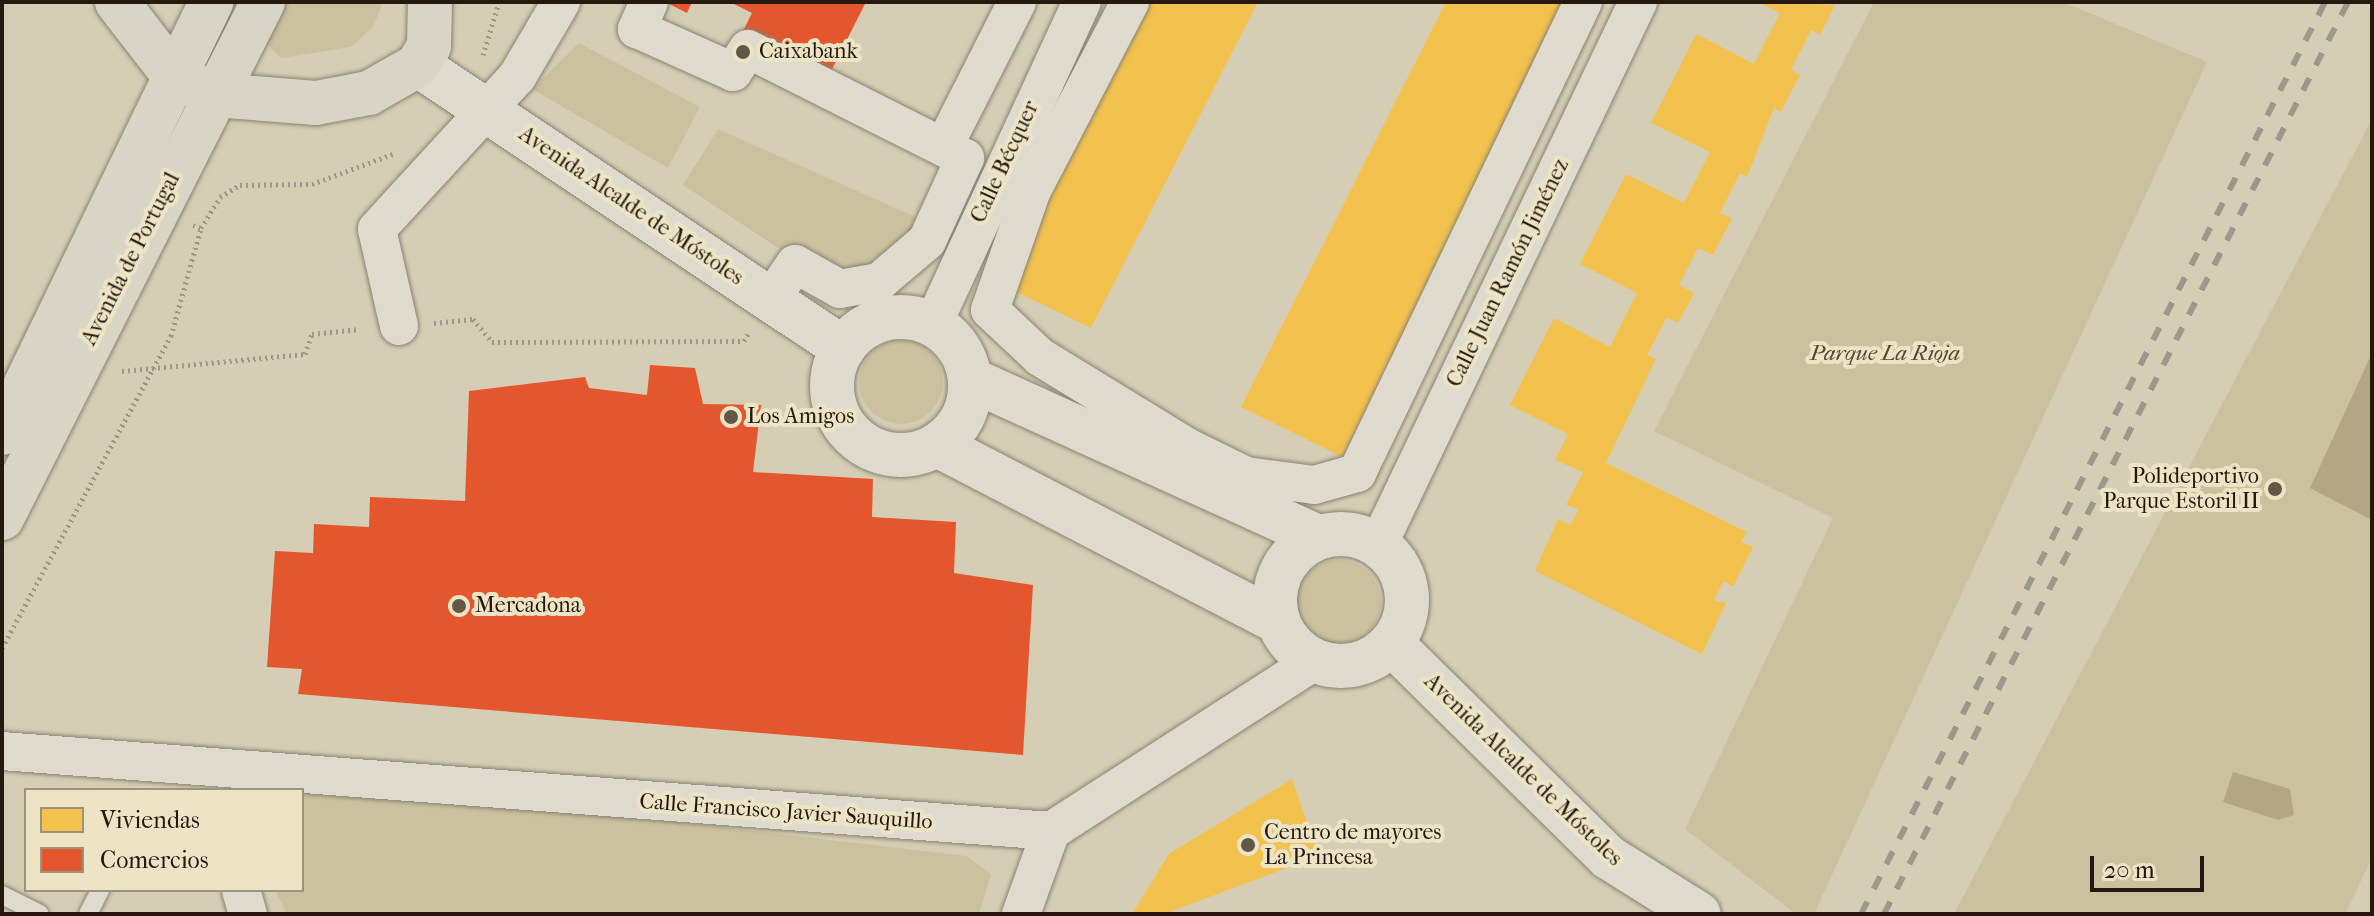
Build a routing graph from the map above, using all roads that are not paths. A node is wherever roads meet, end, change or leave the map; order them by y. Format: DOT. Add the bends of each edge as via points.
graph roads {
  1 [pos="117,2"];
  2 [pos="211,2"];
  3 [pos="263,2"];
  4 [pos="430,2"];
  5 [pos="561,2"];
  6 [pos="649,2"];
  7 [pos="1017,2"];
  8 [pos="1082,2"];
  9 [pos="1130,2"];
  10 [pos="1583,2"];
  11 [pos="1638,2"];
  12 [pos="418,65"];
  13 [pos="175,77"];
  14 [pos="216,95"];
  15 [pos="479,104"];
  16 [pos="954,152"];
  17 [pos="1016,182"];
  18 [pos="771,299"];
  19 [pos="933,324"];
  20 [pos="399,326"];
  21 [pos="843,348"];
  22 [pos="970,379"];
  23 [pos="2,433"];
  24 [pos="937,445"];
  25 [pos="2,518"];
  26 [pos="1319,537"];
  27 [pos="1378,545"];
  28 [pos="1278,622"];
  29 [pos="1392,644"];
  30 [pos="1315,661"];
  31 [pos="2,751"];
  32 [pos="211,779"];
  33 [pos="1051,831"];
  34 [pos="99,892"];
  35 [pos="242,892"];
  36 [pos="2,895"];
  37 [pos="40,914"];
  38 [pos="88,914"];
  39 [pos="248,914"];
  40 [pos="1021,914"];
  41 [pos="1699,914"];
  1 -- 13 [label="main road"];
  2 -- 13 [label="main road, Avenida de Portugal"];
  3 -- 14 [label="main road, Avenida de Portugal"];
  4 -- 12 [label="main road" via="429,46"];
  5 -- 15 [label="street"];
  6 -- 16 [label="street" via="637,29 733,72 748,49"];
  7 -- 16 [label="street"];
  8 -- 17 [label="street, Calle Bécquer"];
  9 -- 17 [label="street"];
  10 -- 17 [label="street" via="1357,473 1314,485 1246,476 1040,357 990,310"];
  11 -- 27 [label="street, Calle Juan Ramón Jiménez"];
  12 -- 14 [label="main road" via="369,93 316,103"];
  12 -- 15 [label="street, Avenida Alcalde de Móstoles"];
  13 -- 14 [label="main road"];
  13 -- 23 [label="main road, Avenida de Portugal"];
  14 -- 25 [label="main road, Avenida de Portugal"];
  15 -- 18 [label="street, Avenida Alcalde de Móstoles"];
  15 -- 20 [label="street" via="377,229"];
  16 -- 17 [label="street"];
  16 -- 18 [label="street" via="927,241 879,282 840,289 795,264"];
  17 -- 19 [label="street, Calle Bécquer"];
  18 -- 21 [label="street, Avenida Alcalde de Móstoles"];
  19 -- 21 [label="street" via="883,319"];
  19 -- 22 [label="street" via="964,357"];
  21 -- 24 [label="street" via="831,393 851,434 892,455"];
  22 -- 24 [label="street" via="956,428"];
  22 -- 26 [label="street"];
  24 -- 28 [label="street"];
  26 -- 27 [label="street" via="1359,536"];
  26 -- 28 [label="street" via="1286,562 1277,581"];
  27 -- 29 [label="street" via="1405,580 1404,624"];
  28 -- 30 [label="street"];
  29 -- 30 [label="street" via="1356,665"];
  29 -- 41 [label="street, Avenida Alcalde de Móstoles" via="1608,857"];
  30 -- 33 [label="street"];
  31 -- 32 [label="street, Calle Francisco Javier Sauquillo"];
  32 -- 33 [label="street, Calle Francisco Javier Sauquillo"];
  33 -- 40 [label="street"];
  34 -- 38 [label="lane"];
  35 -- 39 [label="street"];
  36 -- 37 [label="lane"];
}
